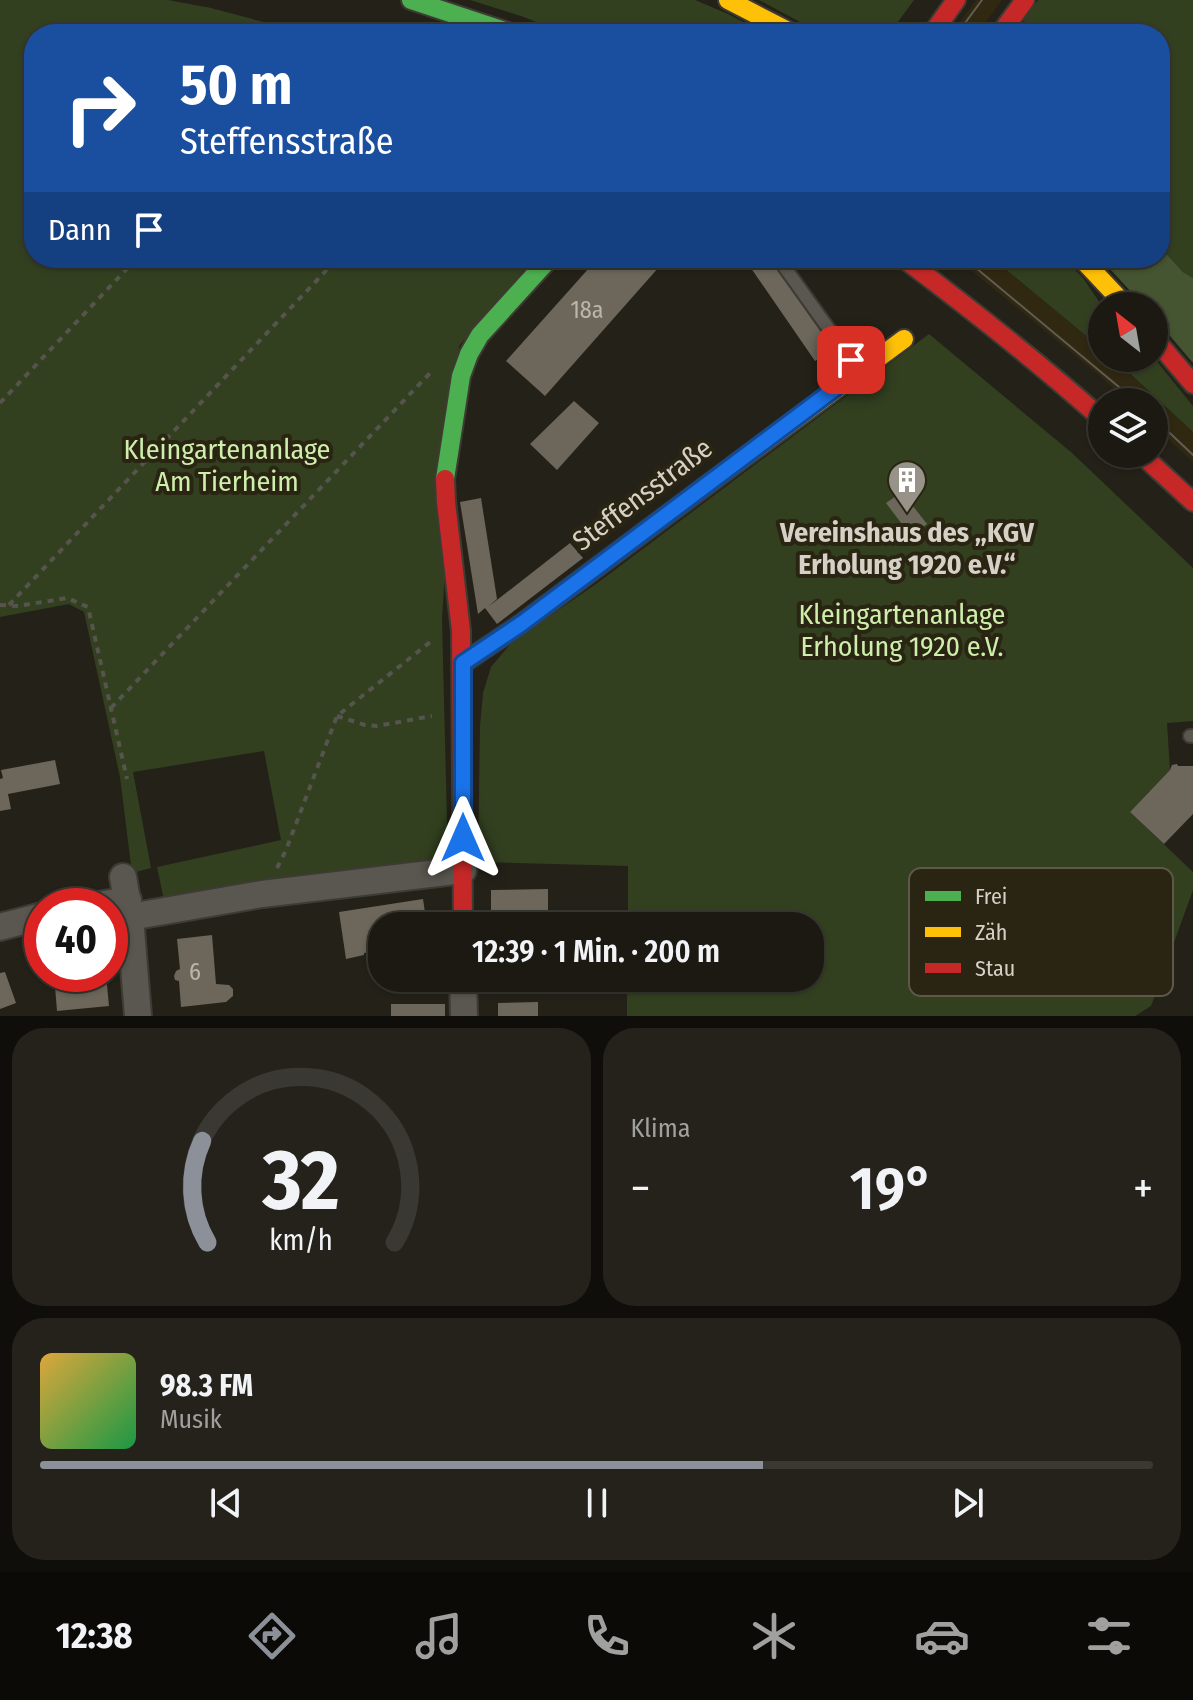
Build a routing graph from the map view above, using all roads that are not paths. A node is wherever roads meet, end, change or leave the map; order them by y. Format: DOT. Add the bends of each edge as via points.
graph roads {
  1 [pos="411,0"];
  2 [pos="728,0"];
  3 [pos="956,0"];
  4 [pos="1025,0"];
  5 [pos="484,24"];
  6 [pos="775,24"];
  7 [pos="939,24"];
  8 [pos="1007,24"];
  9 [pos="541,268"];
  10 [pos="785,268"];
  11 [pos="916,268"];
  12 [pos="1090,268"];
  13 [pos="1113,292"];
  14 [pos="904,339"];
  15 [pos="1168,355"];
  16 [pos="857,372"];
  17 [pos="1193,384"];
  18 [pos="1088,407"];
  19 [pos="1156,468"];
  20 [pos="1193,502"];
  21 [pos="463,663"];
  22 [pos="463,870"];
  23 [pos="128,898"];
  24 [pos="128,909"];
  25 [pos="463,912"];
  26 [pos="24,921"];
  27 [pos="0,927"];
  28 [pos="463,992"];
  29 [pos="138,1016"];
  30 [pos="464,1016"];
  1 -- 5 [label="street"];
  2 -- 6 [label="street"];
  3 -- 7 [label="street"];
  4 -- 8 [label="street"];
  9 -- 21 [label="street" via="480,335 461,376 445,474"];
  10 -- 16 [label="lane"];
  11 -- 18 [label="street"];
  12 -- 13 [label="street"];
  14 -- 16 [label="street, Steffensstraße"];
  15 -- 17 [label="street"];
  16 -- 21 [label="street, Steffensstraße"];
  19 -- 20 [label="street"];
  21 -- 22 [label="street"];
  22 -- 23 [label="street" via="262,894"];
  22 -- 25 [label="street"];
  24 -- 29 [label="street"];
  26 -- 27 [label="street"];
  28 -- 30 [label="street"];
}
